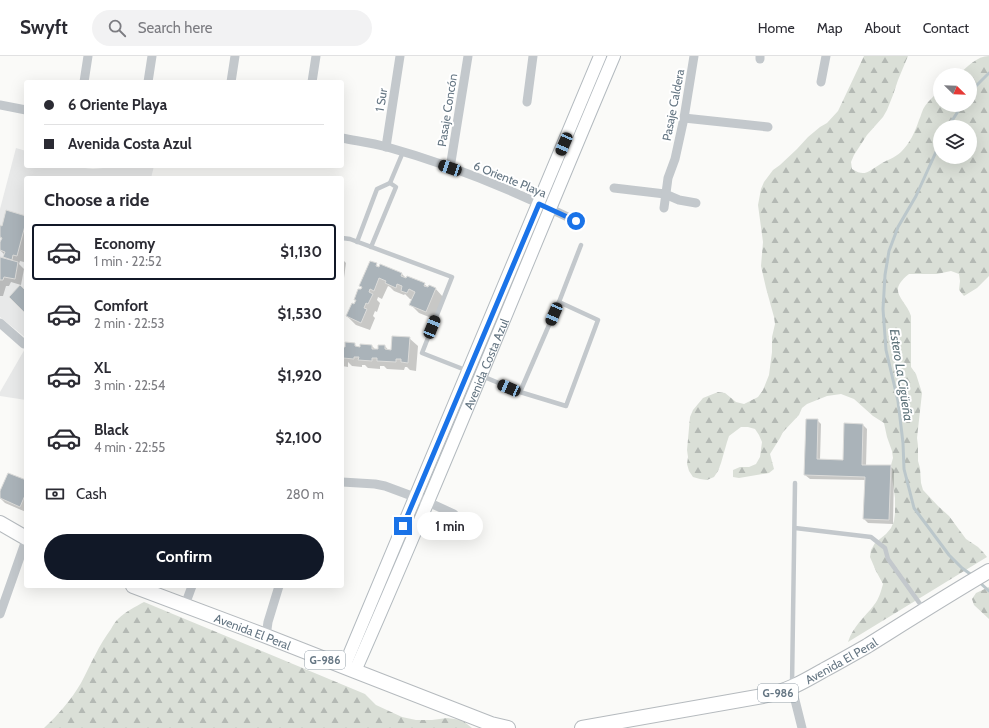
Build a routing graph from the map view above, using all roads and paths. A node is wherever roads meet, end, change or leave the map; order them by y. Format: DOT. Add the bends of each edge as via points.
graph roads {
  1 [pos="88,56"];
  2 [pos="152,56"];
  3 [pos="235,56"];
  4 [pos="316,56"];
  5 [pos="400,56"];
  6 [pos="468,56"];
  7 [pos="533,56"];
  8 [pos="600,56"];
  9 [pos="614,56"];
  10 [pos="694,56"];
  11 [pos="826,56"];
  12 [pos="84,80"];
  13 [pos="148,80"];
  14 [pos="231,80"];
  15 [pos="312,80"];
  16 [pos="822,82"];
  17 [pos="526,102"];
  18 [pos="0,105"];
  19 [pos="24,110"];
  20 [pos="684,118"];
  21 [pos="768,126"];
  22 [pos="344,138"];
  23 [pos="386,147"];
  24 [pos="403,152"];
  25 [pos="450,168"];
  26 [pos="390,183"];
  27 [pos="614,188"];
  28 [pos="665,194"];
  29 [pos="696,203"];
  30 [pos="544,206"];
  31 [pos="664,208"];
  32 [pos="576,221"];
  33 [pos="344,238"];
  34 [pos="357,242"];
  35 [pos="581,245"];
  36 [pos="371,247"];
  37 [pos="559,302"];
  38 [pos="0,323"];
  39 [pos="24,344"];
  40 [pos="468,371"];
  41 [pos="480,375"];
  42 [pos="520,392"];
  43 [pos="344,482"];
  44 [pos="795,483"];
  45 [pos="415,498"];
  46 [pos="428,502"];
  47 [pos="454,514"];
  48 [pos="0,523"];
  49 [pos="795,528"];
  50 [pos="24,538"];
  51 [pos="24,545"];
  52 [pos="989,571"];
  53 [pos="139,588"];
  54 [pos="191,588"];
  55 [pos="278,588"];
  56 [pos="186,605"];
  57 [pos="925,610"];
  58 [pos="0,614"];
  59 [pos="266,636"];
  60 [pos="349,669"];
  61 [pos="792,688"];
  62 [pos="508,728"];
  63 [pos="582,728"];
  64 [pos="802,728"];
  1 -- 12 [label="street"];
  2 -- 13 [label="street"];
  3 -- 14 [label="street"];
  4 -- 15 [label="street"];
  5 -- 23 [label="street, 1 Sur"];
  6 -- 25 [label="street, Pasaje Concón"];
  7 -- 17 [label="street"];
  8 -- 30 [label="street, Avenida Costa Azul"];
  9 -- 30 [label="street, Avenida Costa Azul"];
  10 -- 20 [label="street, Pasaje Caldera"];
  11 -- 16 [label="street"];
  18 -- 19 [label="street"];
  20 -- 21 [label="street"];
  20 -- 28 [label="street, Pasaje Caldera"];
  22 -- 23 [label="street, 6 Oriente Playa"];
  23 -- 24 [label="street, 6 Oriente Playa"];
  24 -- 25 [label="street, 6 Oriente Playa"];
  24 -- 26 [label="lane"];
  25 -- 30 [label="street, 6 Oriente Playa"];
  26 -- 34 [label="lane" via="377,189"];
  26 -- 36 [label="lane" via="396,187"];
  27 -- 28 [label="street"];
  28 -- 29 [label="street"];
  28 -- 31 [label="street, Pasaje Caldera"];
  30 -- 32 [label="street, 6 Oriente Playa"];
  30 -- 40 [label="street, Avenida Costa Azul"];
  30 -- 41 [label="street, Avenida Costa Azul"];
  33 -- 34 [label="lane"];
  34 -- 36 [label="lane"];
  35 -- 37 [label="lane"];
  36 -- 40 [label="lane" via="452,277 422,353"];
  37 -- 42 [label="lane"];
  37 -- 42 [label="lane" via="598,320 566,406"];
  38 -- 39 [label="street"];
  40 -- 45 [label="street, Avenida Costa Azul"];
  41 -- 42 [label="lane"];
  41 -- 46 [label="street, Avenida Costa Azul"];
  43 -- 45 [label="street" via="385,486"];
  44 -- 49 [label="lane"];
  45 -- 46 [label="street"];
  45 -- 60 [label="street, Avenida Costa Azul"];
  46 -- 47 [label="street"];
  46 -- 60 [label="street, Avenida Costa Azul"];
  48 -- 50 [label="main road"];
  49 -- 57 [label="lane" via="871,537 885,548 888,559"];
  49 -- 61 [label="lane"];
  51 -- 58 [label="street"];
  52 -- 57 [label="main road, Avenida El Peral / G-986"];
  53 -- 56 [label="main road, Avenida El Peral / G-986"];
  54 -- 56 [label="street"];
  55 -- 59 [label="street"];
  56 -- 59 [label="main road, Avenida El Peral / G-986"];
  57 -- 61 [label="main road, Avenida El Peral / G-986"];
  59 -- 60 [label="main road, Avenida El Peral / G-986"];
  60 -- 62 [label="main road, Avenida El Peral / G-986" via="491,724"];
  61 -- 63 [label="main road, Avenida El Peral / G-986" via="763,696"];
  61 -- 64 [label="street"];
}
